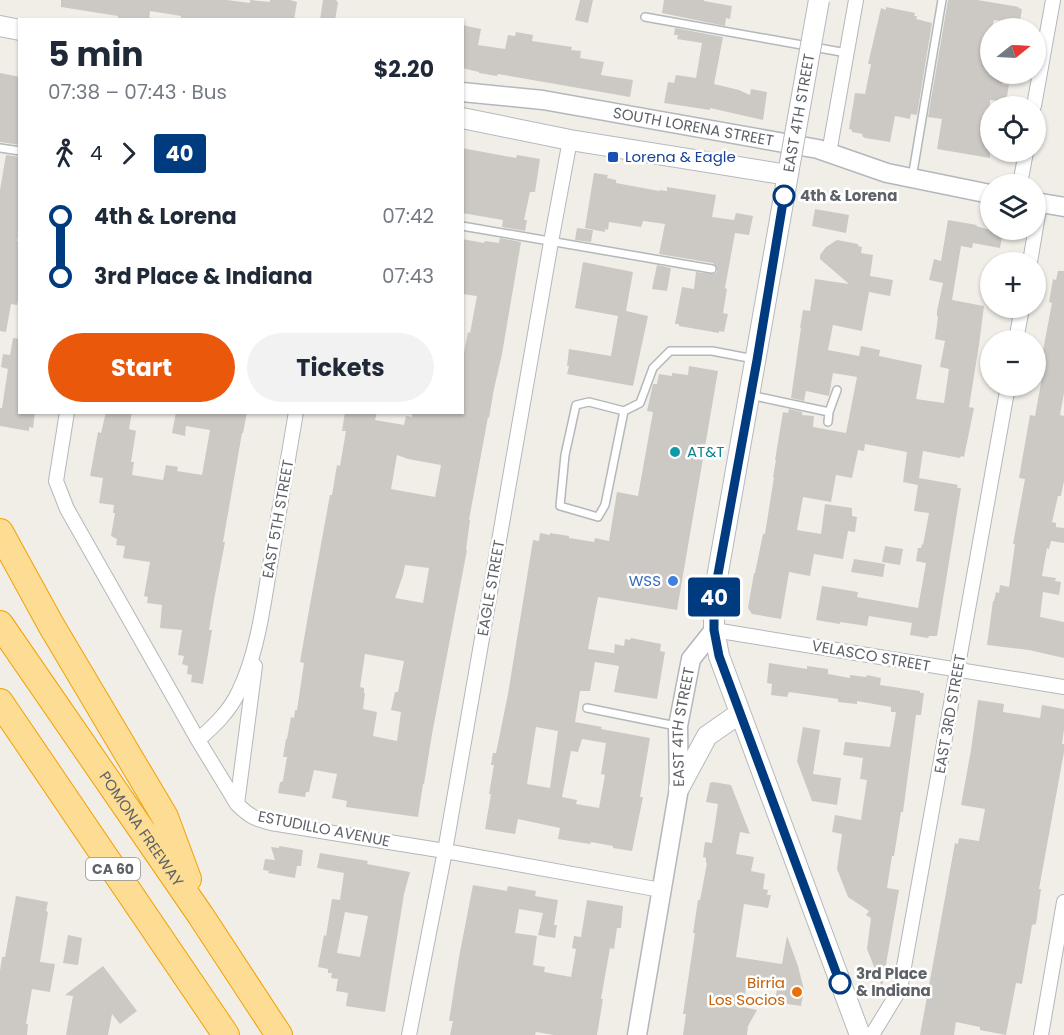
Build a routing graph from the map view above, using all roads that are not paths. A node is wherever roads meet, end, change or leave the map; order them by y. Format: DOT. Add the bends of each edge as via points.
graph roads {
  1 [pos="819,0"];
  2 [pos="856,0"];
  3 [pos="942,0"];
  4 [pos="1053,0"];
  5 [pos="645,17"];
  6 [pos="0,26"];
  7 [pos="18,30"];
  8 [pos="847,53"];
  9 [pos="464,92"];
  10 [pos="1036,96"];
  11 [pos="464,118"];
  12 [pos="570,140"];
  13 [pos="0,148"];
  14 [pos="18,151"];
  15 [pos="829,153"];
  16 [pos="790,166"];
  17 [pos="912,178"];
  18 [pos="980,192"];
  19 [pos="1046,204"];
  20 [pos="1064,207"];
  21 [pos="464,226"];
  22 [pos="551,242"];
  23 [pos="712,269"];
  24 [pos="757,360"];
  25 [pos="837,390"];
  26 [pos="750,395"];
  27 [pos="1006,396"];
  28 [pos="624,411"];
  29 [pos="830,412"];
  30 [pos="67,414"];
  31 [pos="296,414"];
  32 [pos="828,422"];
  33 [pos="0,532"];
  34 [pos="0,624"];
  35 [pos="260,626"];
  36 [pos="714,630"];
  37 [pos="958,670"];
  38 [pos="1064,687"];
  39 [pos="0,702"];
  40 [pos="587,708"];
  41 [pos="740,713"];
  42 [pos="678,726"];
  43 [pos="198,740"];
  44 [pos="679,788"];
  45 [pos="237,804"];
  46 [pos="445,851"];
  47 [pos="661,890"];
  48 [pos="1064,902"];
  49 [pos="201,916"];
  50 [pos="226,1035"];
  51 [pos="279,1035"];
  52 [pos="409,1035"];
  53 [pos="637,1035"];
  54 [pos="860,1035"];
  55 [pos="872,1035"];
  56 [pos="1041,1035"];
  1 -- 16 [label="main road, EAST 4TH STREET, bridge"];
  2 -- 8 [label="street"];
  3 -- 17 [label="lane"];
  4 -- 10 [label="street"];
  5 -- 8 [label="lane"];
  6 -- 7 [label="main road"];
  8 -- 15 [label="street"];
  9 -- 15 [label="street, SOUTH LORENA STREET" via="543,100"];
  11 -- 12 [label="main road, SOUTH LORENA STREET"];
  12 -- 16 [label="main road, SOUTH LORENA STREET"];
  12 -- 22 [label="street, EAGLE STREET"];
  13 -- 14 [label="lane"];
  15 -- 17 [label="street, SOUTH LORENA STREET"];
  16 -- 24 [label="main road, EAST 4TH STREET"];
  17 -- 18 [label="street, SOUTH LORENA STREET"];
  19 -- 20 [label="street"];
  21 -- 22 [label="lane"];
  22 -- 23 [label="lane"];
  22 -- 46 [label="street, EAGLE STREET"];
  24 -- 26 [label="main road, EAST 4TH STREET"];
  24 -- 28 [label="lane" via="712,351 670,351 653,368 640,403"];
  25 -- 29 [label="lane"];
  26 -- 29 [label="lane"];
  26 -- 36 [label="main road, EAST 4TH STREET" via="714,596"];
  27 -- 37 [label="street, EAST 3RD STREET"];
  28 -- 28 [label="lane" via="589,402 576,405 565,455 560,506 598,518 605,505"];
  29 -- 32 [label="lane"];
  30 -- 43 [label="street, ESTUDILLO AVENUE" via="56,471 60,493"];
  31 -- 35 [label="street, EAST 5TH STREET"];
  33 -- 49 [label="highway" via="165,817"];
  34 -- 49 [label="highway, POMONA FREEWAY / CA 60"];
  35 -- 43 [label="street, EAST 5TH STREET" via="240,691 215,725"];
  35 -- 45 [label="street, EAST 5TH STREET"];
  36 -- 37 [label="street, VELASCO STREET"];
  36 -- 41 [label="main road" via="719,656"];
  36 -- 42 [label="street, EAST 4TH STREET" via="691,659"];
  37 -- 38 [label="street, VELASCO STREET"];
  37 -- 55 [label="street, EAST 3RD STREET" via="900,989"];
  39 -- 50 [label="highway, CA 60"];
  40 -- 42 [label="lane"];
  41 -- 44 [label="main road" via="707,736"];
  41 -- 54 [label="main road"];
  42 -- 44 [label="street, EAST 4TH STREET"];
  43 -- 45 [label="street, ESTUDILLO AVENUE"];
  44 -- 47 [label="street, EAST 4TH STREET"];
  45 -- 46 [label="street, ESTUDILLO AVENUE" via="255,818 271,823"];
  46 -- 47 [label="street, ESTUDILLO AVENUE"];
  46 -- 52 [label="street, EAGLE STREET"];
  47 -- 53 [label="street, EAST 4TH STREET"];
  48 -- 56 [label="street"];
  49 -- 51 [label="highway, POMONA FREEWAY / CA 60"];
}
